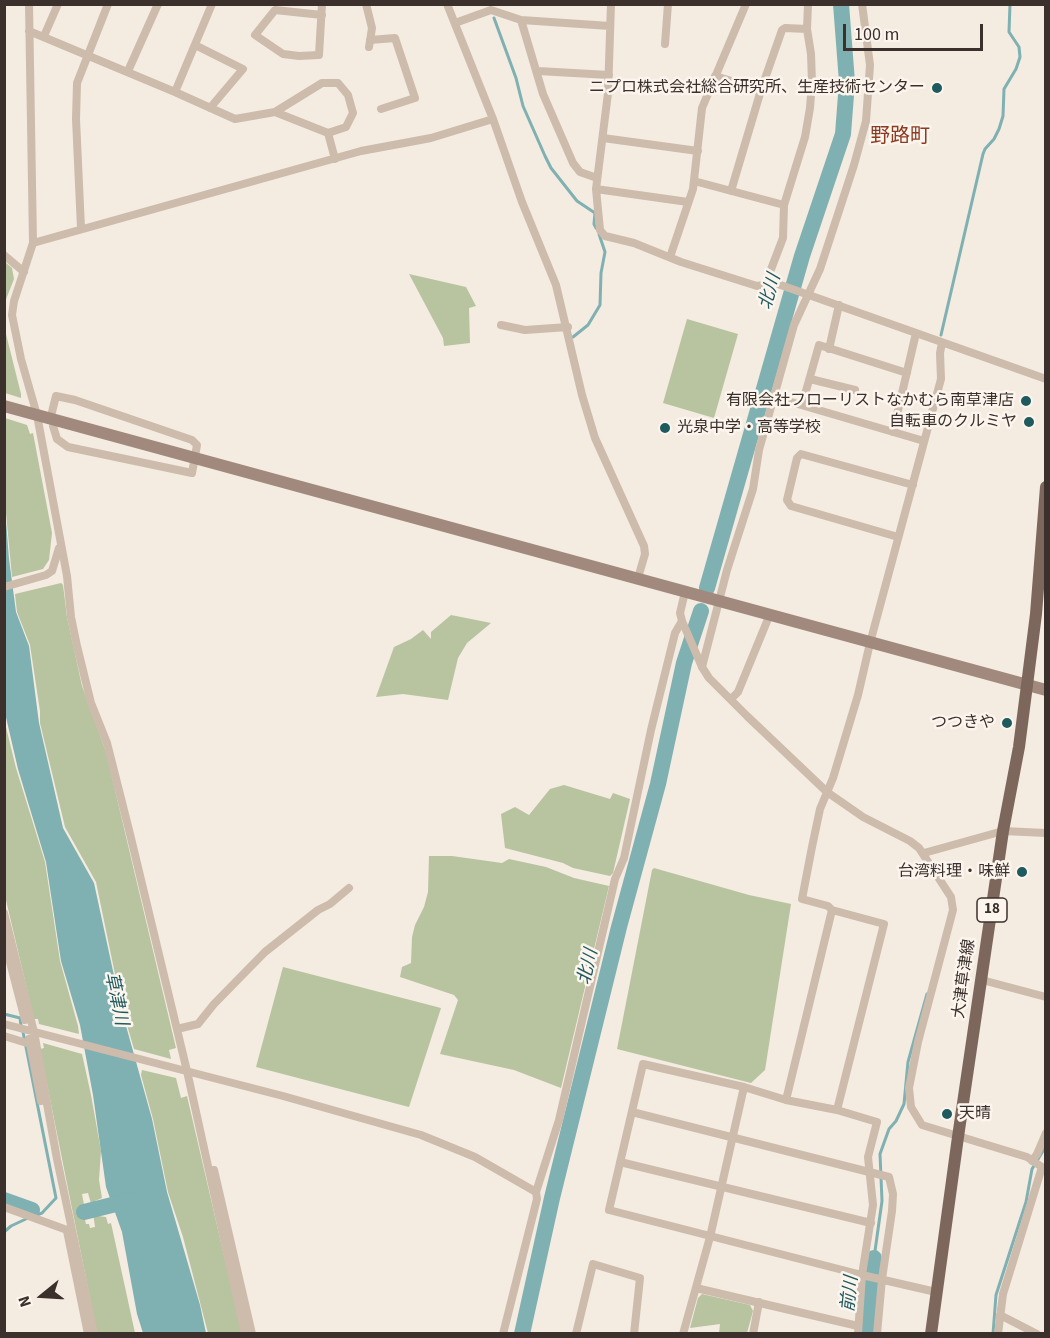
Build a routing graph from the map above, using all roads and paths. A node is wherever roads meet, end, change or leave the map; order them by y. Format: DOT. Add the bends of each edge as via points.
graph roads {
  1 [pos="29,4"];
  2 [pos="58,4"];
  3 [pos="108,4"];
  4 [pos="158,4"];
  5 [pos="212,4"];
  6 [pos="322,4"];
  7 [pos="366,4"];
  8 [pos="447,4"];
  9 [pos="611,4"];
  10 [pos="668,4"];
  11 [pos="746,4"];
  12 [pos="808,4"];
  13 [pos="862,4"];
  14 [pos="491,7"];
  15 [pos="322,15"];
  16 [pos="521,20"];
  17 [pos="455,23"];
  18 [pos="610,26"];
  19 [pos="807,30"];
  20 [pos="28,31"];
  21 [pos="44,36"];
  22 [pos="665,44"];
  23 [pos="195,45"];
  24 [pos="88,54"];
  25 [pos="128,70"];
  26 [pos="538,71"];
  27 [pos="609,75"];
  28 [pos="715,76"];
  29 [pos="762,90"];
  30 [pos="175,92"];
  31 [pos="210,108"];
  32 [pos="381,109"];
  33 [pos="275,111"];
  34 [pos="493,119"];
  35 [pos="328,133"];
  36 [pos="603,138"];
  37 [pos="698,151"];
  38 [pos="335,159"];
  39 [pos="597,178"];
  40 [pos="694,181"];
  41 [pos="596,189"];
  42 [pos="731,191"];
  43 [pos="688,202"];
  44 [pos="784,205"];
  45 [pos="81,228"];
  46 [pos="33,243"];
  47 [pos="4,255"];
  48 [pos="670,257"];
  49 [pos="24,272"];
  50 [pos="765,285"];
  51 [pos="808,294"];
  52 [pos="839,305"];
  53 [pos="501,325"];
  54 [pos="568,327"];
  55 [pos="916,333"];
  56 [pos="942,343"];
  57 [pos="829,348"];
  58 [pos="907,373"];
  59 [pos="810,379"];
  60 [pos="1046,379"];
  61 [pos="855,390"];
  62 [pos="774,397"];
  63 [pos="802,405"];
  64 [pos="4,406"];
  65 [pos="52,412"];
  66 [pos="37,415"];
  67 [pos="53,426"];
  68 [pos="893,432"];
  69 [pos="924,441"];
  70 [pos="195,458"];
  71 [pos="913,485"];
  72 [pos="1046,487"];
  73 [pos="898,537"];
  74 [pos="60,543"];
  75 [pos="638,578"];
  76 [pos="4,587"];
  77 [pos="690,593"];
  78 [pos="717,600"];
  79 [pos="770,614"];
  80 [pos="682,623"];
  81 [pos="870,643"];
  82 [pos="701,664"];
  83 [pos="1027,686"];
  84 [pos="1046,690"];
  85 [pos="731,699"];
  86 [pos="827,792"];
  87 [pos="1003,831"];
  88 [pos="1046,832"];
  89 [pos="924,853"];
  90 [pos="349,888"];
  91 [pos="832,910"];
  92 [pos="4,913"];
  93 [pos="4,939"];
  94 [pos="982,980"];
  95 [pos="1046,997"];
  96 [pos="25,1020"];
  97 [pos="4,1024"];
  98 [pos="177,1029"];
  99 [pos="4,1036"];
  100 [pos="31,1038"];
  101 [pos="187,1071"];
  102 [pos="197,1074"];
  103 [pos="744,1087"];
  104 [pos="786,1100"];
  105 [pos="837,1110"];
  106 [pos="632,1112"];
  107 [pos="1045,1135"];
  108 [pos="733,1137"];
  109 [pos="958,1137"];
  110 [pos="1032,1161"];
  111 [pos="620,1162"];
  112 [pos="1044,1168"];
  113 [pos="870,1171"];
  114 [pos="720,1186"];
  115 [pos="536,1192"];
  116 [pos="4,1207"];
  117 [pos="871,1223"];
  118 [pos="67,1230"];
  119 [pos="710,1237"];
  120 [pos="862,1275"];
  121 [pos="882,1279"];
  122 [pos="696,1288"];
  123 [pos="936,1292"];
  124 [pos="759,1302"];
  125 [pos="1000,1315"];
  126 [pos="858,1330"];
  127 [pos="88,1334"];
  128 [pos="94,1334"];
  129 [pos="245,1334"];
  130 [pos="252,1334"];
  131 [pos="503,1334"];
  132 [pos="576,1334"];
  133 [pos="633,1334"];
  134 [pos="683,1334"];
  135 [pos="753,1334"];
  136 [pos="877,1334"];
  137 [pos="932,1334"];
  138 [pos="998,1334"];
  139 [pos="1037,1334"];
  1 -- 20 [label="street"];
  2 -- 21 [label="street"];
  3 -- 24 [label="street"];
  4 -- 25 [label="street"];
  5 -- 23 [label="street"];
  6 -- 15 [label="street"];
  7 -- 32 [label="street" via="372,28 370,43 395,38 415,98"];
  8 -- 17 [label="street"];
  9 -- 18 [label="street"];
  10 -- 22 [label="street"];
  11 -- 28 [label="street"];
  12 -- 19 [label="street"];
  13 -- 51 [label="street" via="870,65 866,121 820,269"];
  14 -- 16 [label="street"];
  14 -- 17 [label="street"];
  15 -- 15 [label="street" via="319,55 283,54 255,35 275,10"];
  16 -- 18 [label="street"];
  16 -- 26 [label="street"];
  17 -- 34 [label="street"];
  18 -- 27 [label="street"];
  19 -- 29 [label="street" via="782,30"];
  19 -- 44 [label="street" via="811,54 810,108"];
  20 -- 21 [label="street"];
  20 -- 46 [label="street"];
  21 -- 24 [label="street"];
  23 -- 30 [label="street"];
  23 -- 31 [label="street" via="243,69"];
  24 -- 25 [label="street"];
  24 -- 45 [label="street" via="77,84 76,103"];
  25 -- 30 [label="street"];
  26 -- 27 [label="street"];
  26 -- 39 [label="street" via="543,94 573,163 580,172"];
  27 -- 36 [label="street"];
  28 -- 29 [label="street"];
  28 -- 37 [label="street" via="702,108"];
  29 -- 42 [label="street"];
  30 -- 31 [label="street"];
  31 -- 33 [label="street" via="235,119"];
  33 -- 35 [label="street"];
  33 -- 35 [label="street" via="322,83 338,83 348,95 353,113 346,127"];
  34 -- 38 [label="street" via="431,138 361,150"];
  34 -- 54 [label="street"];
  35 -- 38 [label="street"];
  36 -- 37 [label="street"];
  36 -- 39 [label="street"];
  37 -- 40 [label="street"];
  38 -- 45 [label="street"];
  39 -- 41 [label="street"];
  40 -- 42 [label="street"];
  40 -- 43 [label="street"];
  41 -- 43 [label="street"];
  41 -- 48 [label="street" via="600,230 605,236"];
  42 -- 44 [label="street"];
  43 -- 48 [label="street"];
  44 -- 50 [label="street" via="783,238"];
  45 -- 46 [label="street"];
  46 -- 49 [label="street"];
  47 -- 49 [label="street"];
  48 -- 50 [label="street" via="757,286"];
  49 -- 66 [label="street" via="12,315"];
  50 -- 51 [label="street" via="775,283"];
  51 -- 52 [label="street"];
  51 -- 62 [label="street" via="794,325"];
  52 -- 55 [label="street"];
  52 -- 57 [label="street"];
  53 -- 54 [label="street" via="525,330"];
  54 -- 75 [label="street" via="595,438 644,546"];
  55 -- 56 [label="street"];
  55 -- 58 [label="street"];
  56 -- 60 [label="street"];
  56 -- 69 [label="street" via="940,379"];
  57 -- 58 [label="street"];
  57 -- 59 [label="street" via="819,345"];
  58 -- 68 [label="street"];
  59 -- 61 [label="street"];
  59 -- 63 [label="street"];
  62 -- 63 [label="street"];
  62 -- 78 [label="street" via="753,489"];
  63 -- 68 [label="street"];
  64 -- 66 [label="street"];
  65 -- 70 [label="street" via="56,396 75,400 192,440 197,445"];
  66 -- 70 [label="street"];
  66 -- 74 [label="street"];
  67 -- 70 [label="street" via="57,439 68,447 192,473"];
  68 -- 69 [label="street"];
  69 -- 71 [label="street"];
  70 -- 75 [label="street"];
  71 -- 73 [label="street"];
  71 -- 73 [label="street" via="801,454 797,458 787,500 791,506"];
  72 -- 83 [label="main road, 大津草津線 / 18"];
  73 -- 81 [label="street"];
  74 -- 76 [label="street" via="52,570 39,578"];
  74 -- 98 [label="street" via="87,689 107,743"];
  75 -- 77 [label="street"];
  77 -- 78 [label="street"];
  77 -- 80 [label="street" via="680,613"];
  78 -- 79 [label="street"];
  78 -- 82 [label="street"];
  79 -- 81 [label="street"];
  79 -- 85 [label="street" via="738,692"];
  80 -- 82 [label="street"];
  80 -- 115 [label="street" via="675,633 559,1120"];
  81 -- 83 [label="street"];
  81 -- 86 [label="street"];
  82 -- 85 [label="street" via="709,678"];
  83 -- 84 [label="street"];
  83 -- 87 [label="main road, 大津草津線 / 18"];
  85 -- 86 [label="street"];
  86 -- 89 [label="street"];
  86 -- 91 [label="street" via="802,899"];
  87 -- 88 [label="street"];
  87 -- 89 [label="street"];
  87 -- 94 [label="main road, 大津草津線 / 18"];
  89 -- 109 [label="street" via="951,897 953,910 912,1070 911,1107 922,1125"];
  90 -- 98 [label="street" via="265,952 198,1024"];
  91 -- 104 [label="street"];
  91 -- 105 [label="street" via="884,924"];
  92 -- 100 [label="street"];
  93 -- 96 [label="street"];
  94 -- 95 [label="street"];
  94 -- 109 [label="main road, 大津草津線 / 18"];
  97 -- 100 [label="street"];
  98 -- 101 [label="street"];
  99 -- 100 [label="street"];
  100 -- 101 [label="street" via="47,1035"];
  100 -- 118 [label="street"];
  100 -- 128 [label="street"];
  101 -- 102 [label="street"];
  101 -- 129 [label="street"];
  102 -- 115 [label="street" via="421,1135 475,1157"];
  102 -- 130 [label="street" via="198,1103"];
  103 -- 104 [label="street"];
  103 -- 106 [label="street" via="643,1064"];
  103 -- 108 [label="street"];
  104 -- 105 [label="street"];
  105 -- 113 [label="street" via="877,1122 868,1157"];
  106 -- 108 [label="street"];
  106 -- 111 [label="street"];
  107 -- 110 [label="street"];
  108 -- 113 [label="street"];
  108 -- 114 [label="street"];
  109 -- 110 [label="street"];
  109 -- 123 [label="main road, 大津草津線 / 18"];
  110 -- 112 [label="street"];
  111 -- 114 [label="street"];
  111 -- 119 [label="street" via="609,1210"];
  112 -- 125 [label="street" via="1009,1274"];
  113 -- 117 [label="street"];
  113 -- 121 [label="street" via="889,1177 892,1194"];
  114 -- 117 [label="street"];
  114 -- 119 [label="street"];
  115 -- 131 [label="street"];
  116 -- 118 [label="street"];
  117 -- 120 [label="street"];
  118 -- 127 [label="street"];
  119 -- 120 [label="street"];
  119 -- 122 [label="street"];
  120 -- 121 [label="street"];
  120 -- 126 [label="street"];
  121 -- 123 [label="street"];
  121 -- 136 [label="street"];
  122 -- 124 [label="street"];
  122 -- 134 [label="street"];
  123 -- 137 [label="main road, 大津草津線 / 18"];
  124 -- 126 [label="street"];
  124 -- 135 [label="street"];
  125 -- 138 [label="street"];
  125 -- 139 [label="street"];
  132 -- 133 [label="street" via="593,1264 640,1278"];
}
